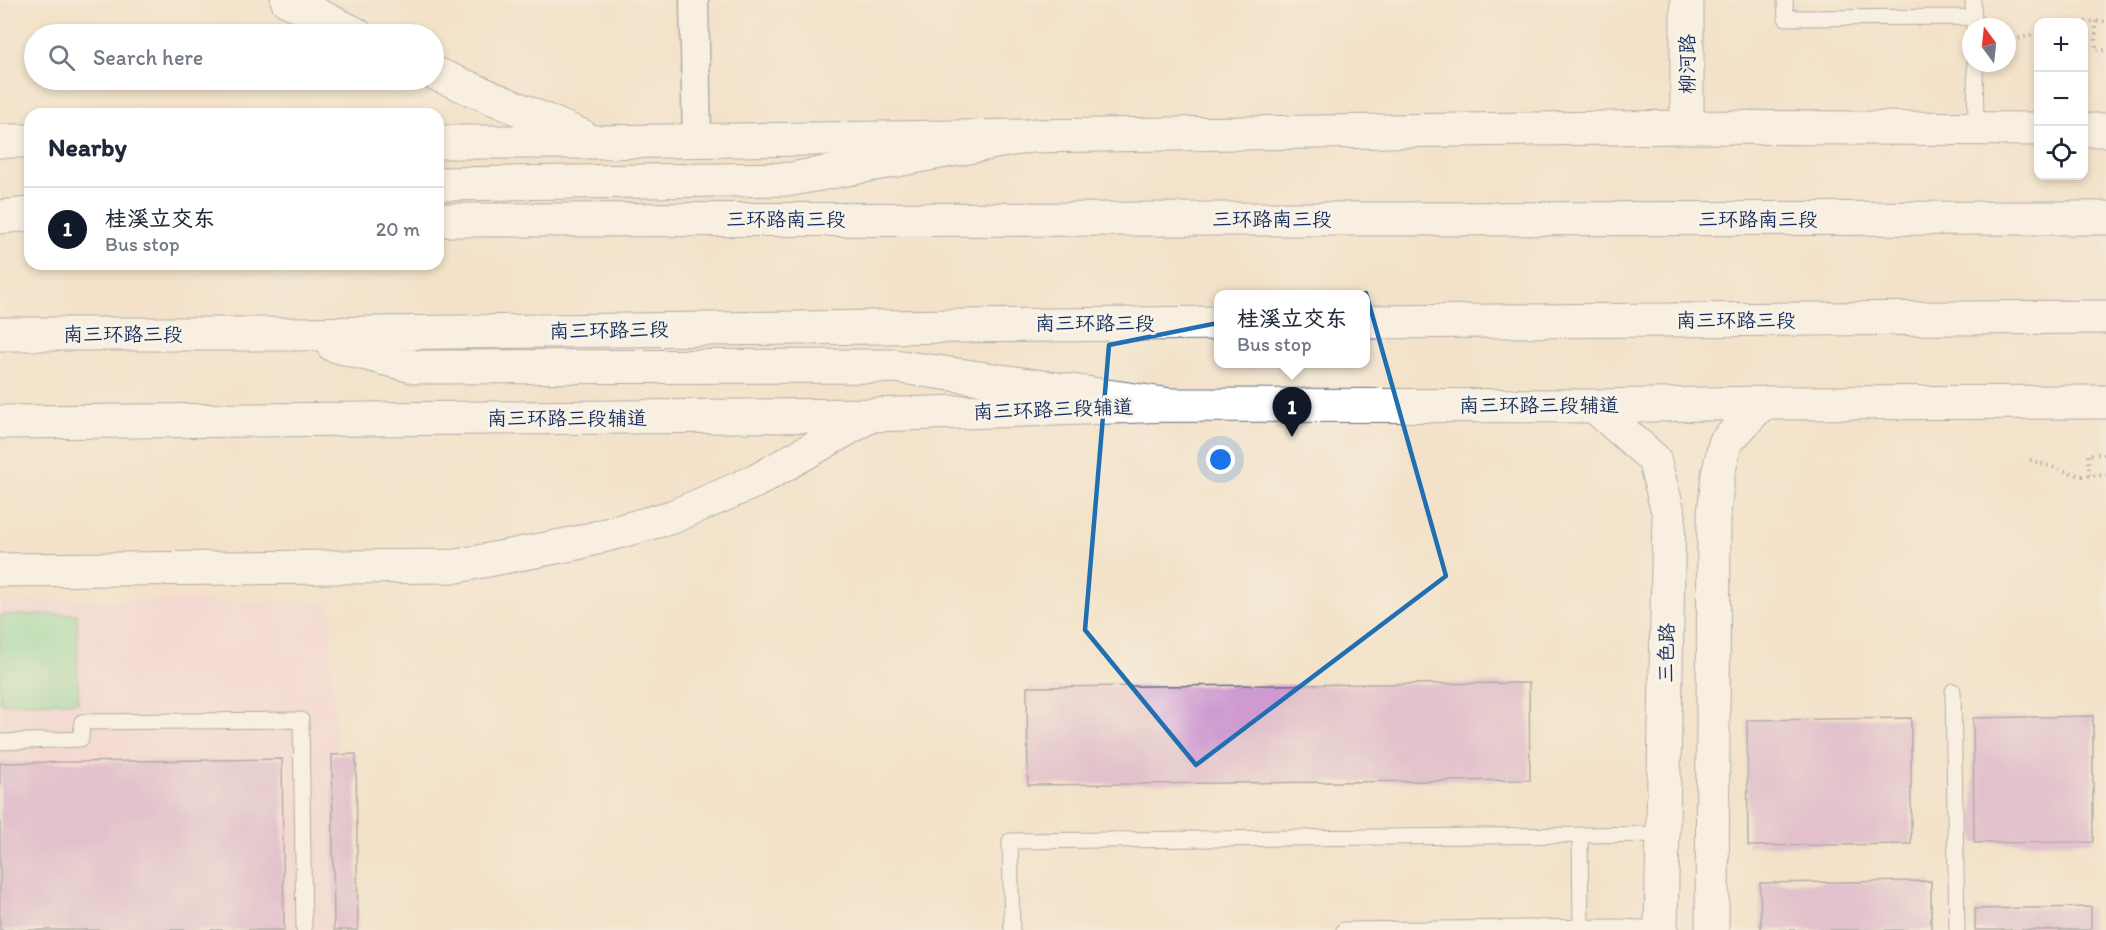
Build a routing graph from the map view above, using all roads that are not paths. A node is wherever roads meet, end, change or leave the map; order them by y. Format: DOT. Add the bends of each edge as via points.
graph roads {
  1 [pos="287,0"];
  2 [pos="694,0"];
  3 [pos="1687,0"];
  4 [pos="1785,0"];
  5 [pos="1973,0"];
  6 [pos="1974,18"];
  7 [pos="1962,22"];
  8 [pos="336,24"];
  9 [pos="1975,72"];
  10 [pos="444,77"];
  11 [pos="1687,127"];
  12 [pos="1976,129"];
  13 [pos="2034,129"];
  14 [pos="2088,130"];
  15 [pos="2106,130"];
  16 [pos="1035,135"];
  17 [pos="697,140"];
  18 [pos="0,141"];
  19 [pos="24,141"];
  20 [pos="444,142"];
  21 [pos="594,142"];
  22 [pos="444,184"];
  23 [pos="24,215"];
  24 [pos="2106,218"];
  25 [pos="0,219"];
  26 [pos="444,220"];
  27 [pos="24,221"];
  28 [pos="2106,317"];
  29 [pos="1370,322"];
  30 [pos="1214,323"];
  31 [pos="0,334"];
  32 [pos="291,334"];
  33 [pos="1762,402"];
  34 [pos="2106,402"];
  35 [pos="1171,405"];
  36 [pos="1594,406"];
  37 [pos="872,415"];
  38 [pos="0,422"];
  39 [pos="0,570"];
  40 [pos="1953,691"];
  41 [pos="0,742"];
  42 [pos="1662,834"];
  43 [pos="1580,835"];
  44 [pos="1581,929"];
  45 [pos="1661,929"];
  46 [pos="304,930"];
  47 [pos="1012,930"];
  48 [pos="1344,930"];
  49 [pos="1712,930"];
  50 [pos="1957,930"];
  1 -- 8 [label="main road"];
  2 -- 17 [label="street"];
  3 -- 11 [label="main road, 柳河路"];
  4 -- 7 [label="lane" via="1786,18"];
  5 -- 6 [label="lane"];
  9 -- 12 [label="lane"];
  10 -- 21 [label="main road"];
  11 -- 12 [label="main road"];
  11 -- 16 [label="main road"];
  12 -- 13 [label="main road"];
  14 -- 15 [label="main road"];
  16 -- 17 [label="main road"];
  16 -- 22 [label="main road" via="792,179"];
  17 -- 21 [label="main road"];
  18 -- 19 [label="main road"];
  20 -- 21 [label="main road"];
  23 -- 25 [label="main road"];
  24 -- 26 [label="main road, 三环路南三段"];
  25 -- 27 [label="main road"];
  28 -- 29 [label="main road, 南三环路三段"];
  30 -- 32 [label="main road, 南三环路三段"];
  31 -- 32 [label="main road, 南三环路三段"];
  32 -- 35 [label="main road" via="416,367 894,366"];
  33 -- 34 [label="main road, 南三环路三段辅道"];
  33 -- 36 [label="main road, 南三环路三段辅道"];
  33 -- 49 [label="main road" via="1725,443 1714,514"];
  35 -- 36 [label="main road, 南三环路三段辅道"];
  35 -- 37 [label="main road, 南三环路三段辅道"];
  36 -- 42 [label="main road, 三色路" via="1654,459 1670,515"];
  37 -- 38 [label="main road, 南三环路三段辅道"];
  37 -- 39 [label="main road" via="756,481 672,517 577,543 457,566"];
  40 -- 50 [label="lane"];
  41 -- 46 [label="lane" via="81,739 82,722 301,720"];
  42 -- 43 [label="lane"];
  42 -- 45 [label="main road, 三色路"];
  43 -- 44 [label="lane"];
  43 -- 47 [label="lane" via="1010,841"];
  44 -- 45 [label="lane"];
  44 -- 48 [label="lane"];
}
